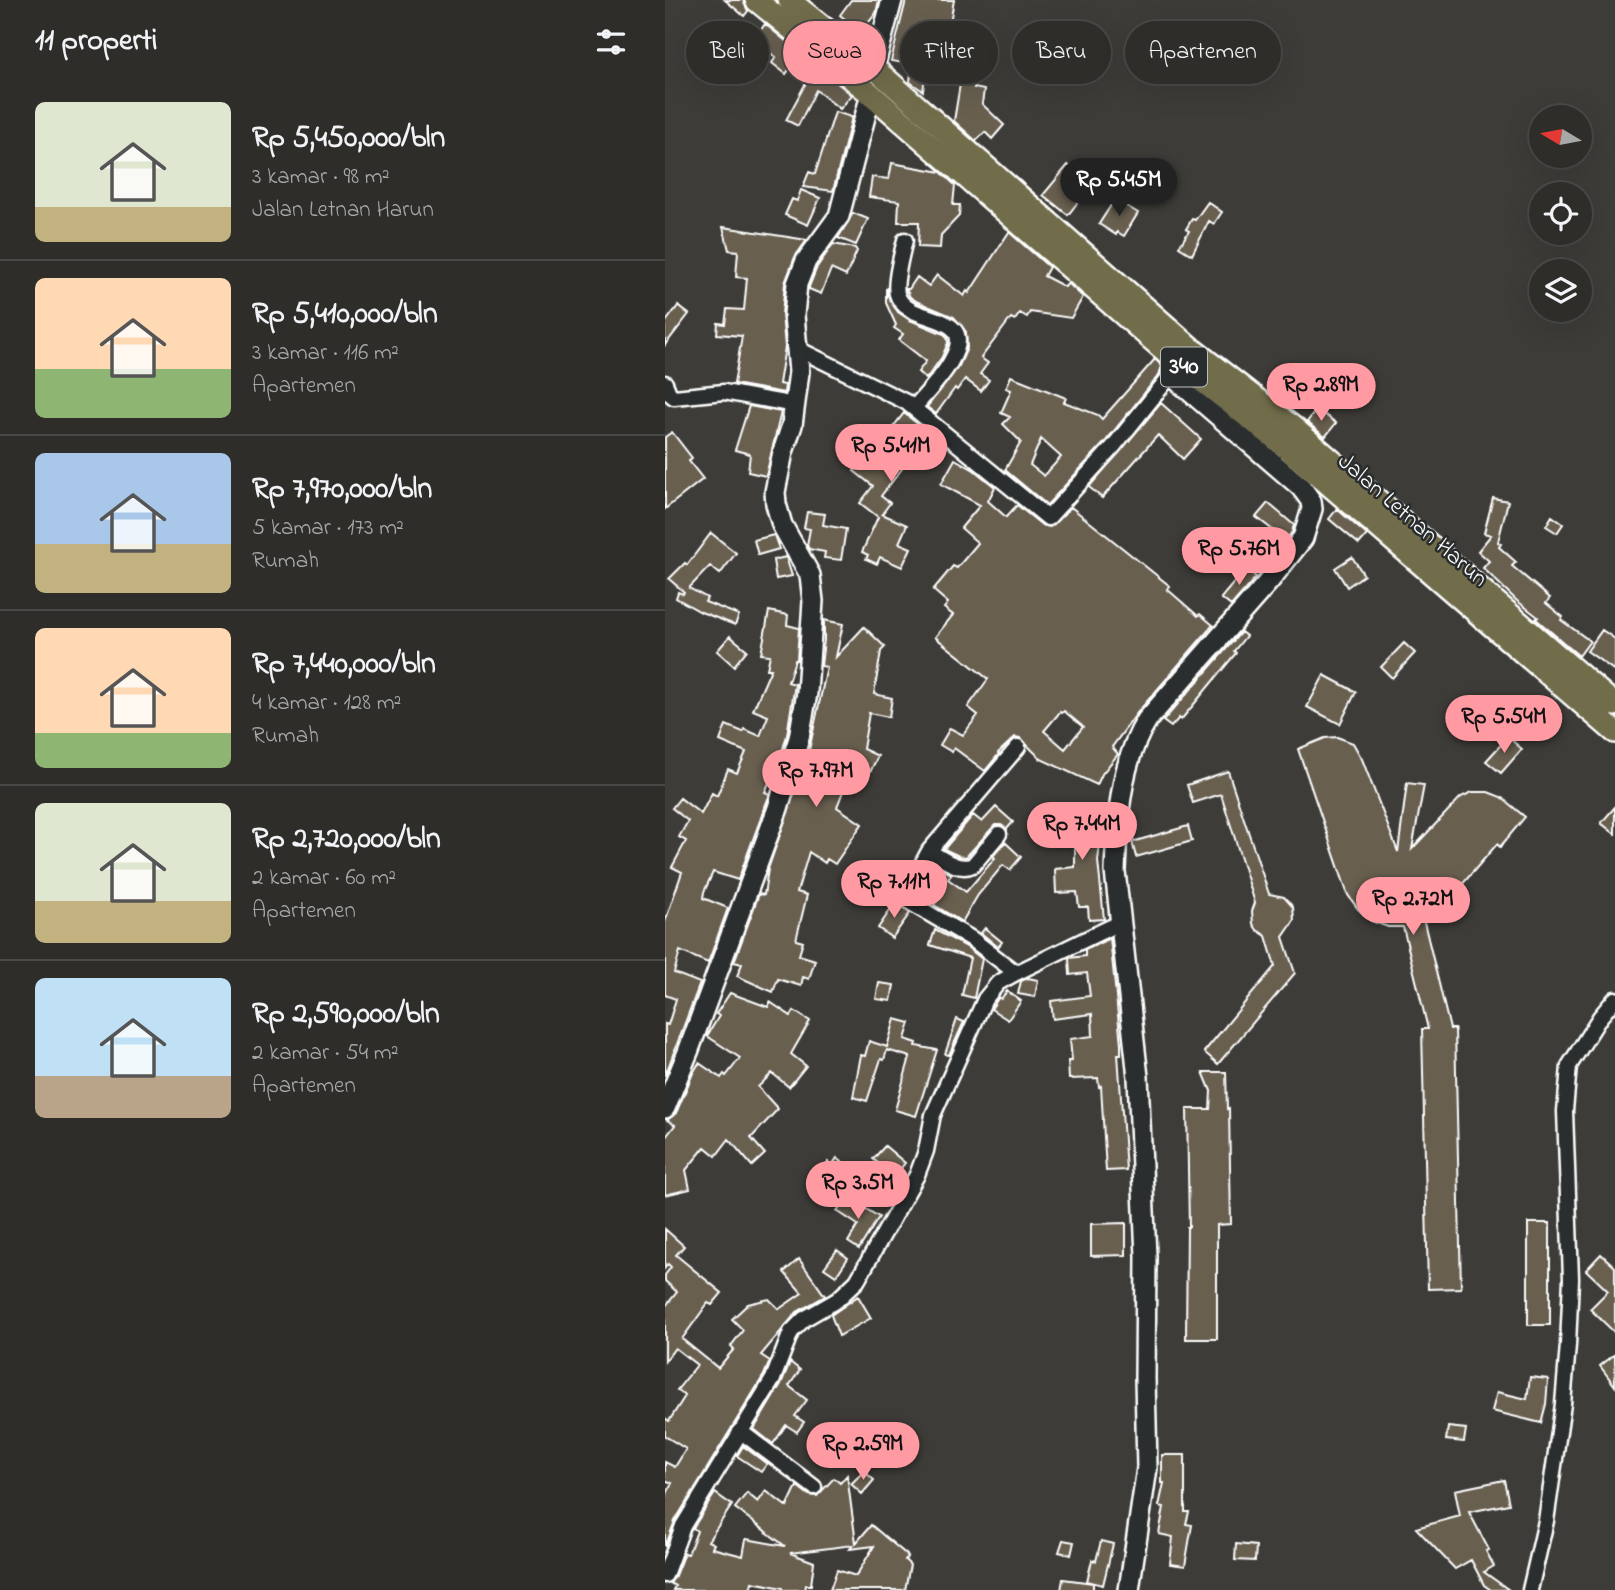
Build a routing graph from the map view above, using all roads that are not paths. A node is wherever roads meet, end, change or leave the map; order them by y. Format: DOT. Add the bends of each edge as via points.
graph roads {
  1 [pos="755,0"];
  2 [pos="789,0"];
  3 [pos="892,0"];
  4 [pos="815,21"];
  5 [pos="886,23"];
  6 [pos="886,80"];
  7 [pos="871,94"];
  8 [pos="905,240"];
  9 [pos="798,349"];
  10 [pos="1181,363"];
  11 [pos="665,383"];
  12 [pos="795,405"];
  13 [pos="914,408"];
  14 [pos="1615,705"];
  15 [pos="1615,732"];
  16 [pos="1019,747"];
  17 [pos="999,834"];
  18 [pos="929,851"];
  19 [pos="1121,922"];
  20 [pos="1016,973"];
  21 [pos="1615,999"];
  22 [pos="665,1108"];
  23 [pos="740,1432"];
  24 [pos="814,1487"];
  25 [pos="665,1575"];
  26 [pos="1129,1590"];
  27 [pos="1530,1590"];
  1 -- 7 [label="main road, Jalan Letnan Harun / 340"];
  2 -- 4 [label="main road, Jalan Letnan Harun / 340"];
  3 -- 5 [label="street"];
  6 -- 10 [label="main road, Jalan Letnan Harun / 340"];
  7 -- 9 [label="street" via="839,216 806,261 797,284"];
  7 -- 10 [label="main road, Jalan Letnan Harun / 340"];
  8 -- 13 [label="street" via="897,293 917,313 942,321 958,337 951,362"];
  9 -- 12 [label="street"];
  9 -- 13 [label="street"];
  10 -- 13 [label="street" via="1048,518"];
  10 -- 14 [label="main road, Jalan Letnan Harun / 340" via="1294,428"];
  10 -- 15 [label="main road, Jalan Letnan Harun / 340" via="1282,444"];
  10 -- 19 [label="street" via="1301,487 1312,509 1303,538 1147,720 1134,744 1116,848"];
  11 -- 12 [label="street" via="674,397 724,391"];
  12 -- 22 [label="street" via="775,492 782,525 810,575 813,601 799,738 778,808"];
  16 -- 18 [label="street"];
  17 -- 18 [label="street" via="968,868"];
  18 -- 20 [label="street" via="910,883 911,903"];
  19 -- 20 [label="street"];
  19 -- 26 [label="street" via="1138,1077 1146,1256 1147,1468"];
  20 -- 23 [label="street" via="985,999 933,1115 923,1163 857,1281 797,1325 773,1379"];
  21 -- 27 [label="street" via="1569,1066 1565,1111 1571,1279 1568,1345 1546,1521"];
  23 -- 24 [label="street"];
  23 -- 25 [label="street" via="683,1526"];
}
